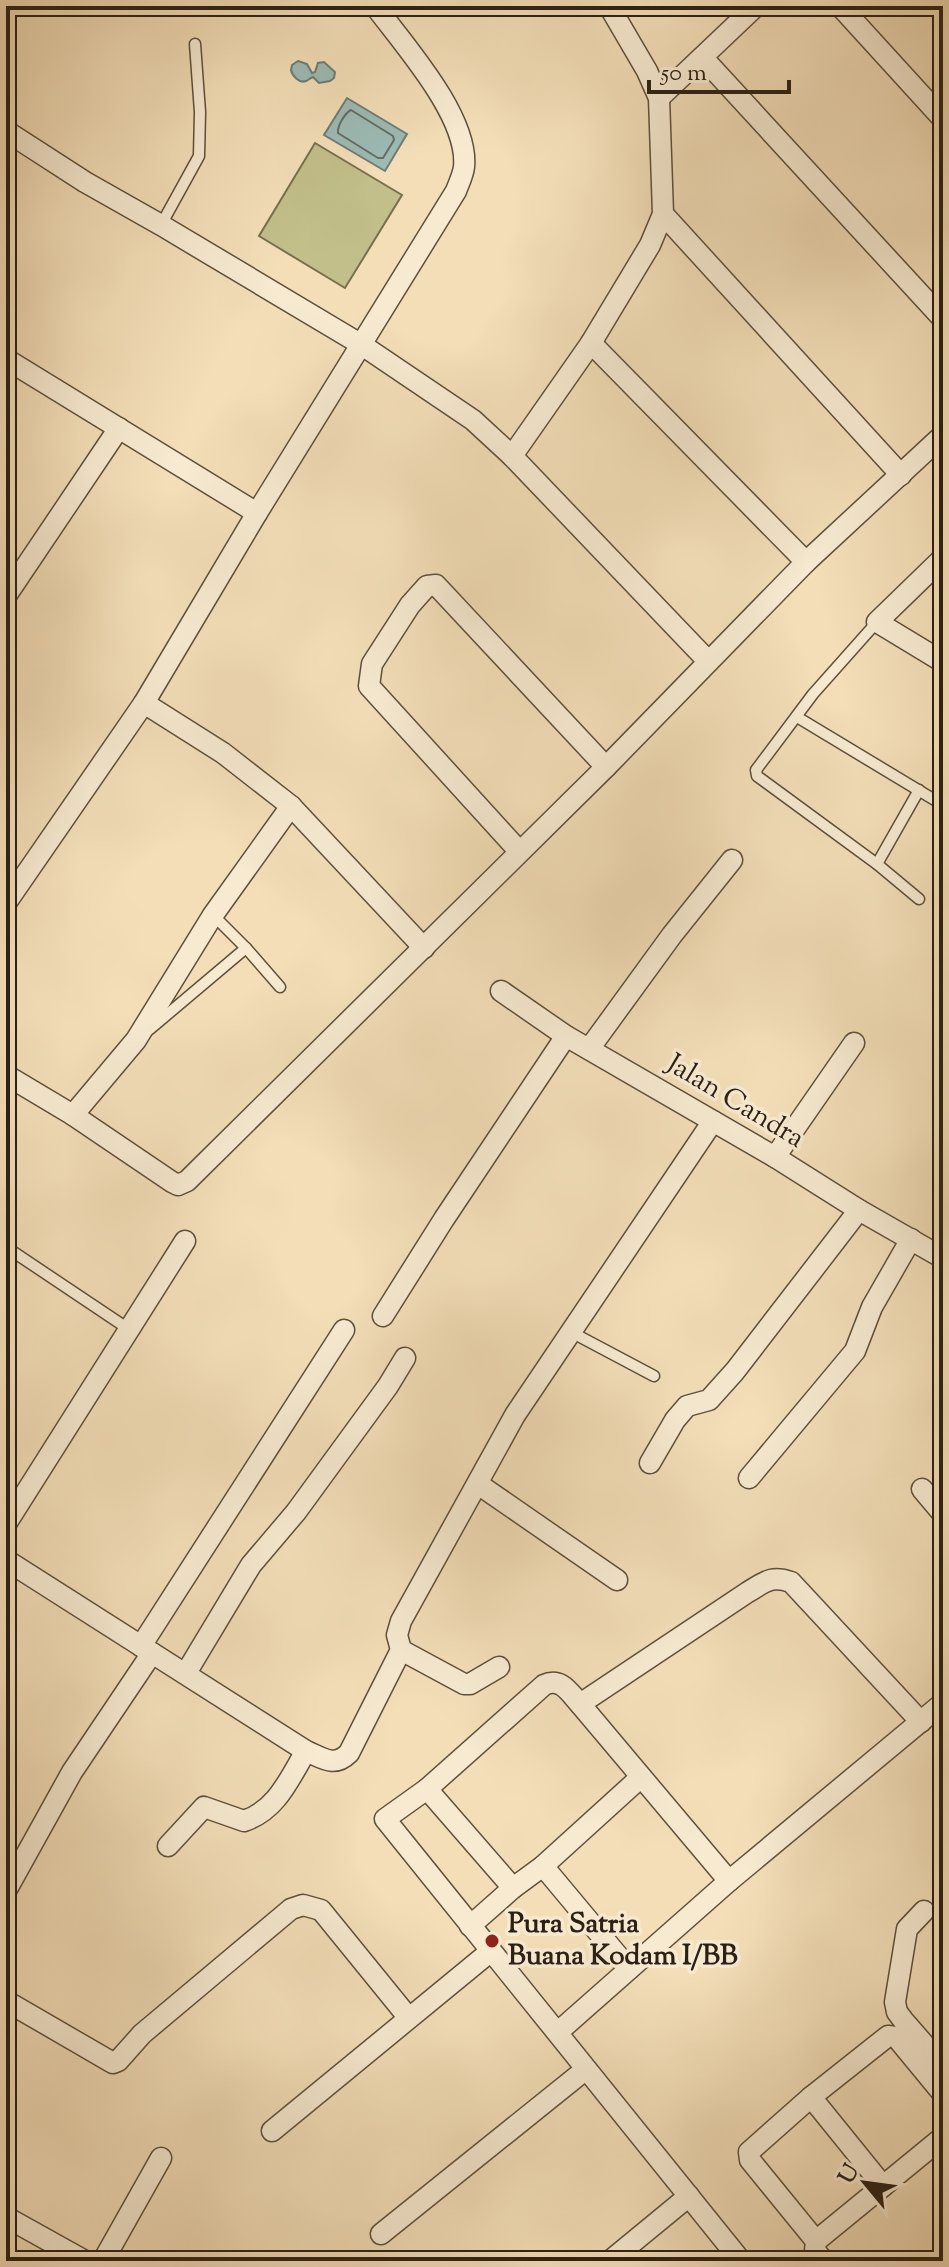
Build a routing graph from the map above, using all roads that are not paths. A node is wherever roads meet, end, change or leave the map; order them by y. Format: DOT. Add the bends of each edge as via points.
graph roads {
  1 [pos="375,6"];
  2 [pos="609,6"];
  3 [pos="756,6"];
  4 [pos="840,6"];
  5 [pos="195,44"];
  6 [pos="703,58"];
  7 [pos="659,98"];
  8 [pos="943,119"];
  9 [pos="6,131"];
  10 [pos="663,214"];
  11 [pos="161,225"];
  12 [pos="943,319"];
  13 [pos="591,343"];
  14 [pos="362,345"];
  15 [pos="6,359"];
  16 [pos="119,428"];
  17 [pos="943,435"];
  18 [pos="512,456"];
  19 [pos="901,475"];
  20 [pos="257,513"];
  21 [pos="943,558"];
  22 [pos="806,562"];
  23 [pos="6,596"];
  24 [pos="877,622"];
  25 [pos="708,661"];
  26 [pos="943,662"];
  27 [pos="144,703"];
  28 [pos="797,717"];
  29 [pos="606,767"];
  30 [pos="919,790"];
  31 [pos="943,805"];
  32 [pos="291,806"];
  33 [pos="519,851"];
  34 [pos="732,860"];
  35 [pos="877,864"];
  36 [pos="919,899"];
  37 [pos="6,903"];
  38 [pos="213,915"];
  39 [pos="246,948"];
  40 [pos="424,948"];
  41 [pos="280,987"];
  42 [pos="501,991"];
  43 [pos="566,1036"];
  44 [pos="136,1040"];
  45 [pos="854,1043"];
  46 [pos="589,1049"];
  47 [pos="6,1075"];
  48 [pos="73,1115"];
  49 [pos="713,1121"];
  50 [pos="775,1157"];
  51 [pos="859,1210"];
  52 [pos="911,1239"];
  53 [pos="185,1241"];
  54 [pos="6,1247"];
  55 [pos="941,1251"];
  56 [pos="383,1316"];
  57 [pos="130,1330"];
  58 [pos="344,1330"];
  59 [pos="571,1332"];
  60 [pos="405,1358"];
  61 [pos="654,1376"];
  62 [pos="650,1463"];
  63 [pos="749,1478"];
  64 [pos="478,1484"];
  65 [pos="922,1489"];
  66 [pos="943,1514"];
  67 [pos="6,1524"];
  68 [pos="6,1560"];
  69 [pos="617,1580"];
  70 [pos="147,1650"];
  71 [pos="401,1650"];
  72 [pos="499,1667"];
  73 [pos="186,1673"];
  74 [pos="943,1703"];
  75 [pos="580,1704"];
  76 [pos="921,1722"];
  77 [pos="306,1751"];
  78 [pos="641,1777"];
  79 [pos="427,1789"];
  80 [pos="168,1846"];
  81 [pos="543,1866"];
  82 [pos="729,1881"];
  83 [pos="513,1888"];
  84 [pos="6,1891"];
  85 [pos="924,1911"];
  86 [pos="470,1926"];
  87 [pos="491,1951"];
  88 [pos="629,1969"];
  89 [pos="6,2001"];
  90 [pos="408,2017"];
  91 [pos="558,2032"];
  92 [pos="943,2066"];
  93 [pos="585,2070"];
  94 [pos="943,2094"];
  95 [pos="811,2097"];
  96 [pos="272,2131"];
  97 [pos="943,2137"];
  98 [pos="161,2158"];
  99 [pos="883,2186"];
  100 [pos="689,2196"];
  101 [pos="6,2217"];
  102 [pos="381,2234"];
  103 [pos="816,2241"];
  104 [pos="85,2261"];
  105 [pos="103,2261"];
  106 [pos="610,2261"];
  107 [pos="741,2261"];
  108 [pos="824,2261"];
  1 -- 14 [label="street" via="444,100 459,134 464,165 456,191"];
  2 -- 7 [label="street"];
  3 -- 6 [label="street"];
  4 -- 8 [label="street"];
  5 -- 11 [label="lane" via="199,156"];
  6 -- 7 [label="street"];
  6 -- 12 [label="street"];
  7 -- 10 [label="street"];
  9 -- 11 [label="street"];
  10 -- 13 [label="street"];
  10 -- 19 [label="street"];
  11 -- 14 [label="street"];
  13 -- 18 [label="street"];
  13 -- 22 [label="street"];
  14 -- 18 [label="street" via="473,420"];
  14 -- 20 [label="street"];
  15 -- 16 [label="street"];
  16 -- 20 [label="street"];
  16 -- 23 [label="street"];
  17 -- 19 [label="street"];
  18 -- 25 [label="street"];
  19 -- 22 [label="street"];
  20 -- 27 [label="street"];
  21 -- 24 [label="street"];
  22 -- 25 [label="street"];
  24 -- 26 [label="street"];
  24 -- 28 [label="lane"];
  25 -- 29 [label="street"];
  27 -- 32 [label="street" via="223,753"];
  27 -- 37 [label="street"];
  28 -- 30 [label="lane"];
  28 -- 35 [label="lane" via="761,760 757,776"];
  29 -- 33 [label="street"];
  29 -- 33 [label="street" via="436,585 427,586 372,664 369,686"];
  30 -- 31 [label="lane"];
  30 -- 35 [label="lane"];
  32 -- 38 [label="street"];
  32 -- 40 [label="street"];
  33 -- 40 [label="street"];
  34 -- 46 [label="street"];
  35 -- 36 [label="lane"];
  38 -- 39 [label="lane"];
  38 -- 44 [label="street"];
  39 -- 41 [label="lane"];
  39 -- 44 [label="lane"];
  40 -- 48 [label="street" via="187,1181 172,1182"];
  42 -- 43 [label="street, Jalan Candra"];
  43 -- 46 [label="street, Jalan Candra"];
  43 -- 56 [label="street"];
  44 -- 48 [label="street"];
  45 -- 50 [label="street"];
  46 -- 49 [label="street, Jalan Candra"];
  47 -- 48 [label="street"];
  49 -- 50 [label="street, Jalan Candra"];
  49 -- 59 [label="street"];
  50 -- 51 [label="street, Jalan Candra"];
  51 -- 52 [label="street, Jalan Candra"];
  51 -- 62 [label="street" via="735,1371 709,1400 687,1406 675,1420"];
  52 -- 55 [label="street, Jalan Candra"];
  52 -- 63 [label="street" via="872,1307 855,1351"];
  53 -- 57 [label="street"];
  54 -- 57 [label="lane"];
  57 -- 67 [label="street"];
  58 -- 70 [label="street"];
  59 -- 61 [label="lane"];
  59 -- 64 [label="street" via="515,1415"];
  60 -- 73 [label="street" via="296,1512 251,1565"];
  64 -- 69 [label="street"];
  64 -- 71 [label="street" via="398,1628"];
  65 -- 66 [label="street"];
  68 -- 70 [label="street"];
  70 -- 73 [label="street"];
  70 -- 84 [label="street"];
  71 -- 72 [label="street" via="464,1684"];
  71 -- 77 [label="street" via="349,1753 333,1762"];
  73 -- 77 [label="street"];
  74 -- 76 [label="street"];
  75 -- 76 [label="street" via="748,1592 781,1579 791,1582"];
  75 -- 78 [label="street"];
  75 -- 79 [label="street" via="562,1684 544,1685"];
  76 -- 82 [label="street"];
  77 -- 80 [label="street" via="264,1811 244,1821 204,1807"];
  78 -- 81 [label="street"];
  78 -- 82 [label="street"];
  79 -- 83 [label="street"];
  79 -- 86 [label="street" via="385,1819"];
  81 -- 83 [label="street"];
  81 -- 88 [label="street"];
  82 -- 88 [label="street"];
  83 -- 86 [label="street"];
  85 -- 92 [label="street" via="907,1929 895,2002 903,2020"];
  86 -- 87 [label="street"];
  87 -- 90 [label="street"];
  87 -- 91 [label="street"];
  88 -- 91 [label="street"];
  89 -- 90 [label="street" via="113,2063 291,1909 303,1905 321,1910"];
  90 -- 96 [label="street"];
  91 -- 93 [label="street"];
  93 -- 100 [label="street"];
  93 -- 102 [label="street"];
  94 -- 95 [label="street" via="892,2036"];
  95 -- 99 [label="street"];
  95 -- 103 [label="street" via="748,2156"];
  97 -- 99 [label="street"];
  98 -- 105 [label="street"];
  99 -- 103 [label="street"];
  100 -- 106 [label="street"];
  100 -- 107 [label="street"];
  101 -- 104 [label="street"];
  103 -- 108 [label="street" via="815,2251"];
}
